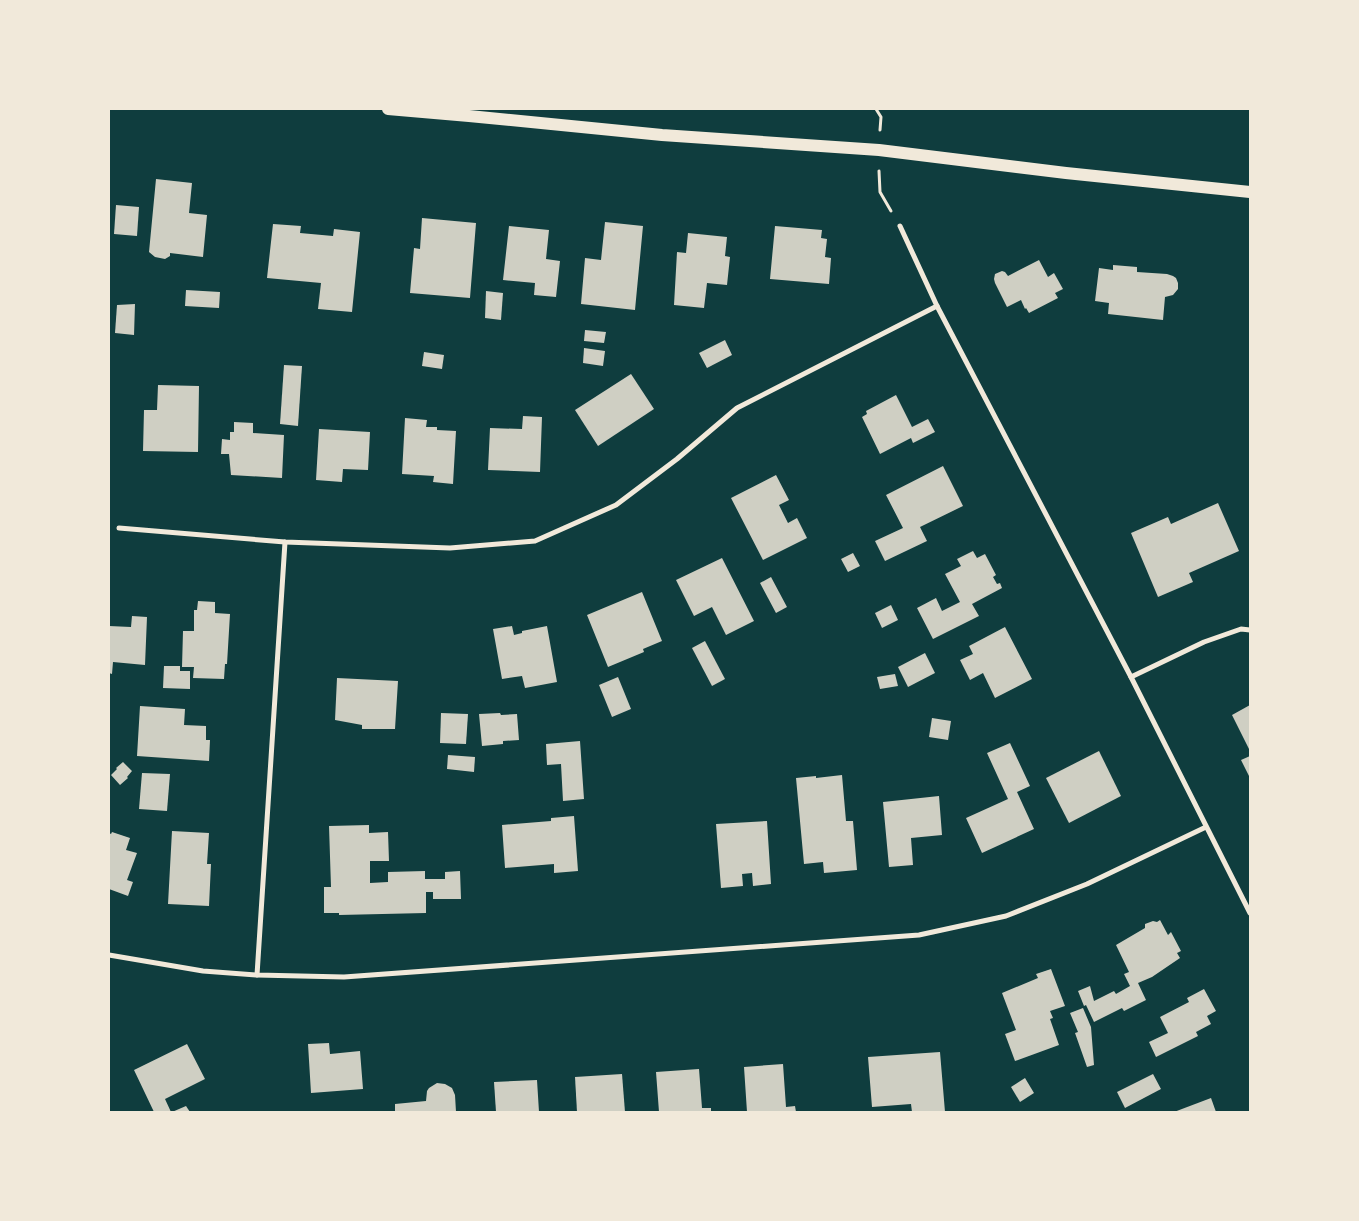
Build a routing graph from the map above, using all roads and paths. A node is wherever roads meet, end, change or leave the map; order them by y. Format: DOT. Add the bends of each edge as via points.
graph roads {
  1 [pos="388,109"];
  2 [pos="879,150"];
  3 [pos="1250,192"];
  4 [pos="900,226"];
  5 [pos="937,306"];
  6 [pos="119,528"];
  7 [pos="285,542"];
  8 [pos="1250,630"];
  9 [pos="1130,677"];
  10 [pos="1206,827"];
  11 [pos="1250,913"];
  12 [pos="109,956"];
  13 [pos="257,975"];
  1 -- 2 [label="main road" via="662,135"];
  2 -- 3 [label="main road"];
  2 -- 4 [label="path" via="880,192"];
  4 -- 5 [label="street"];
  5 -- 7 [label="street" via="737,408 616,505 535,540 450,548"];
  5 -- 9 [label="street"];
  6 -- 7 [label="street"];
  7 -- 13 [label="street"];
  8 -- 9 [label="street" via="1204,642"];
  9 -- 10 [label="street"];
  10 -- 11 [label="street"];
  10 -- 13 [label="street" via="1087,884 1006,916 919,936 344,977"];
  12 -- 13 [label="street" via="203,971"];
}
